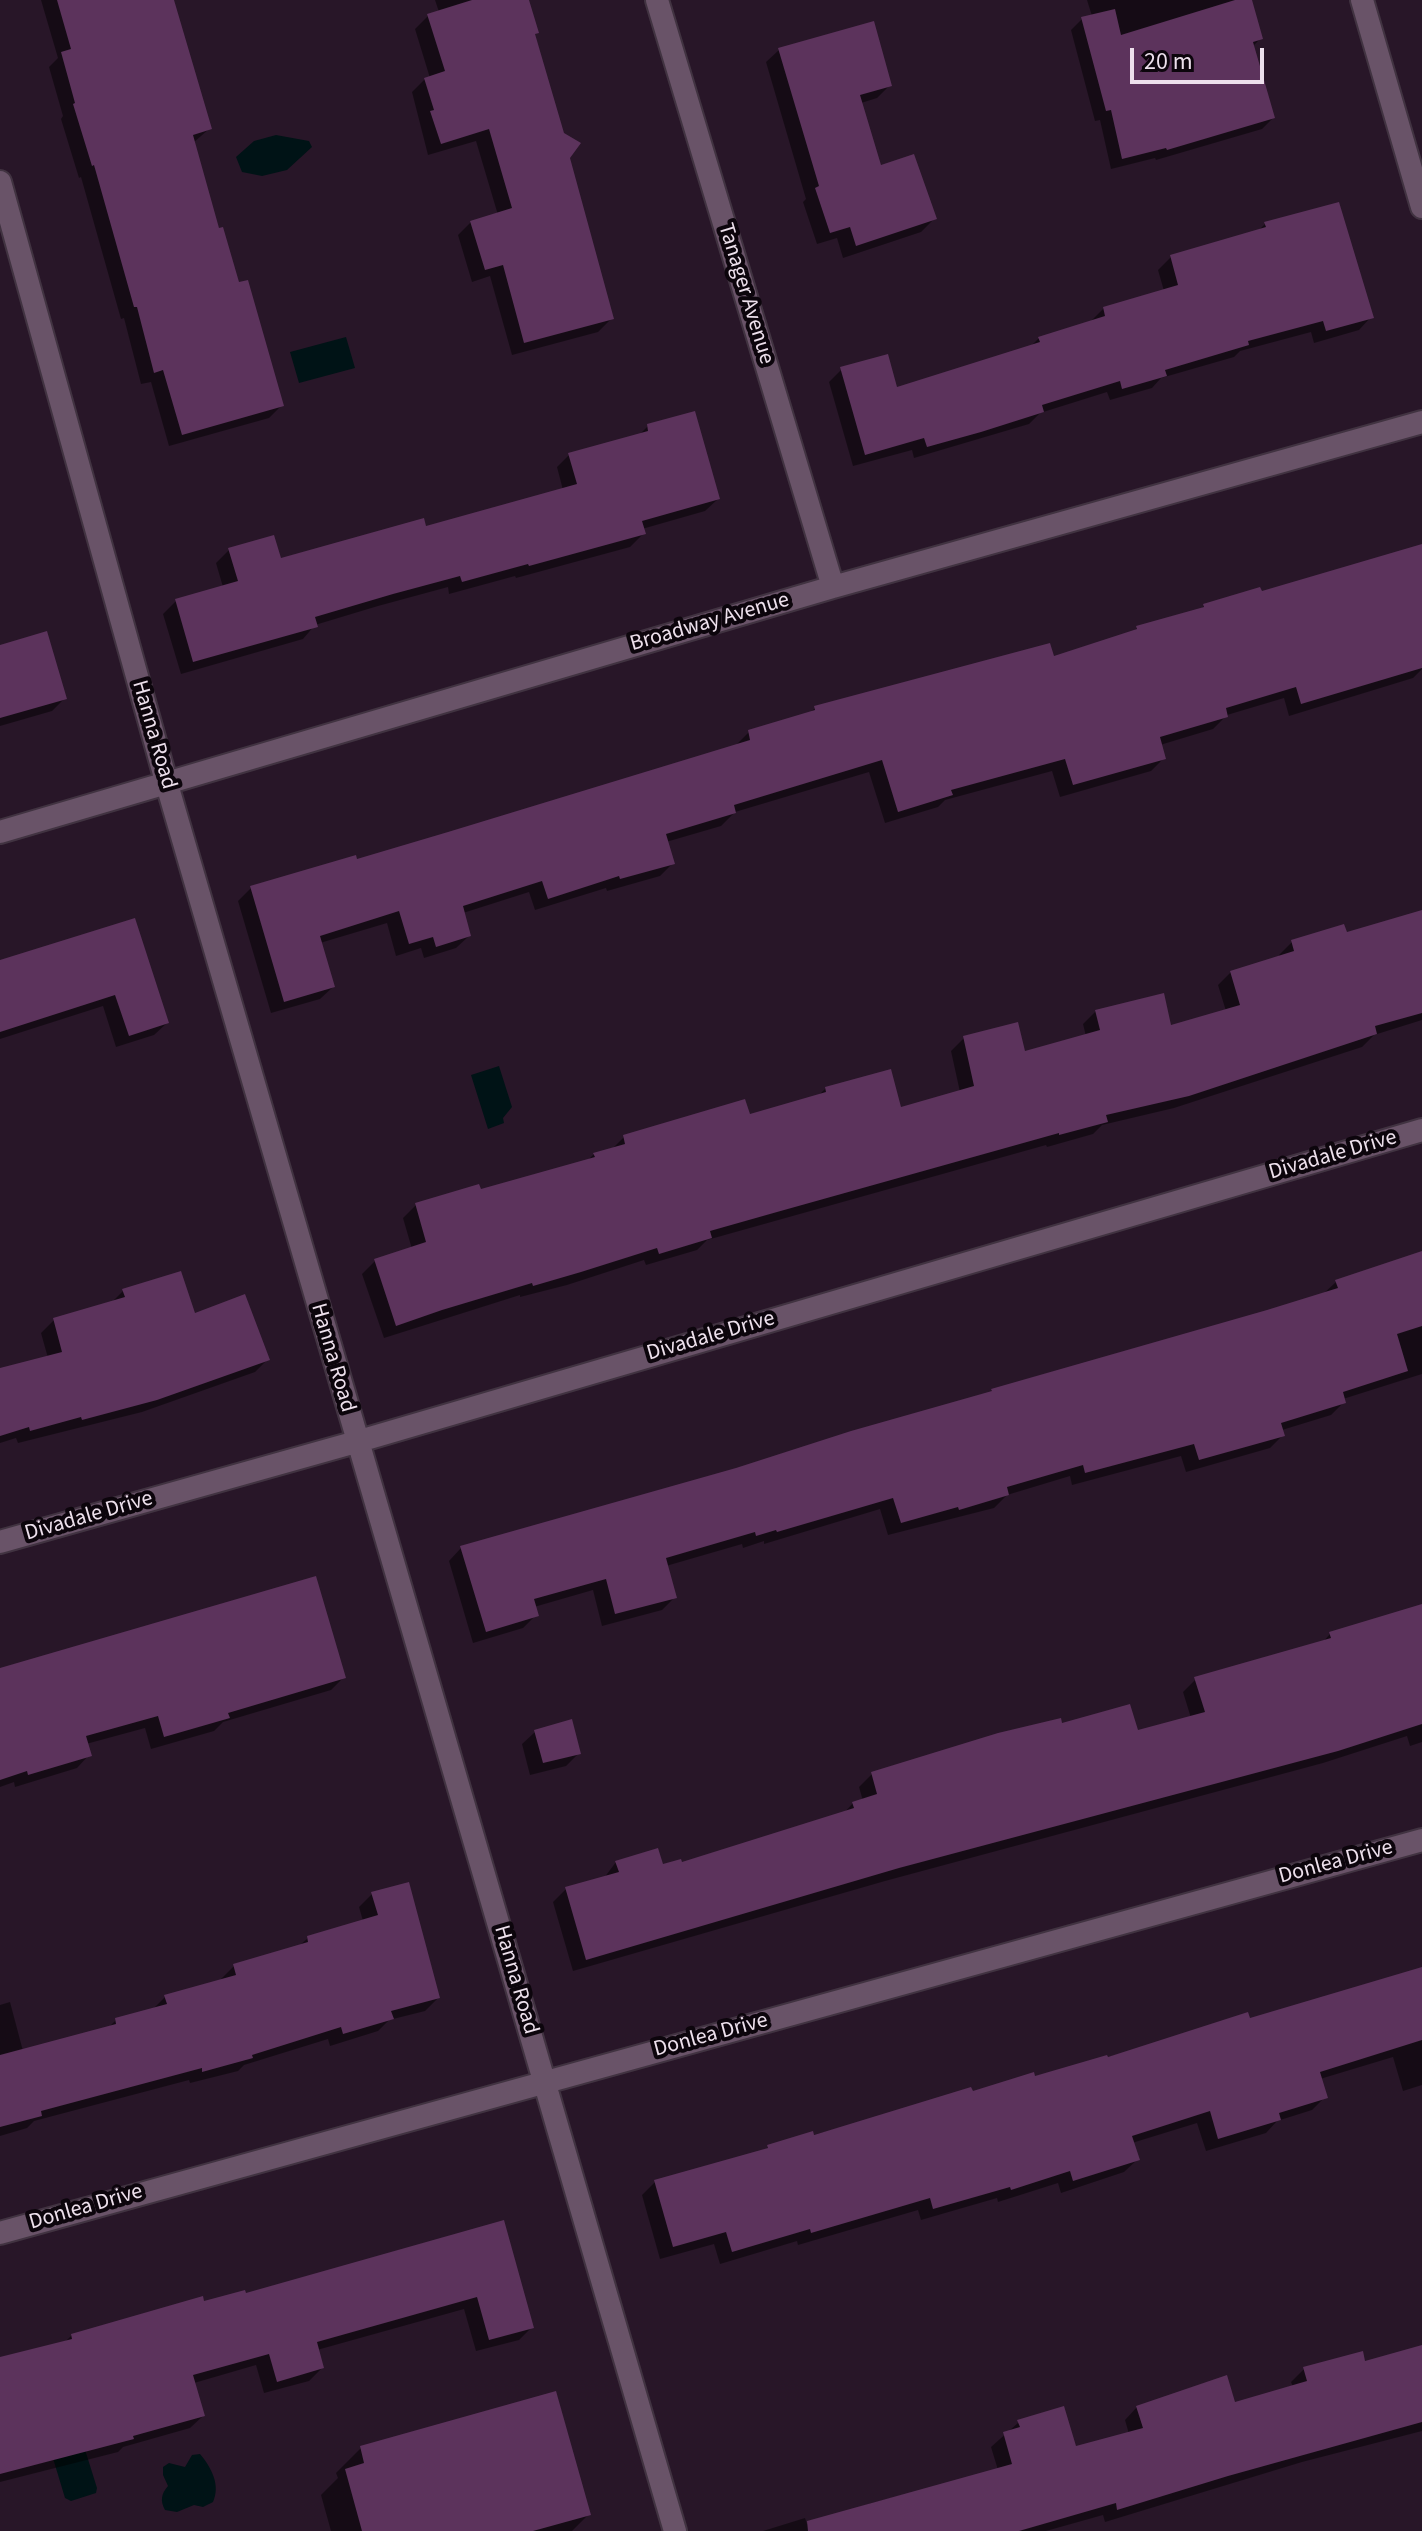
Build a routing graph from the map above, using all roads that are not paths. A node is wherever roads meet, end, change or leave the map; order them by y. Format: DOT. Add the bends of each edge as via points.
graph roads {
  1 [pos="657,0"];
  2 [pos="1362,0"];
  3 [pos="0,182"];
  4 [pos="1422,207"];
  5 [pos="1422,422"];
  6 [pos="833,587"];
  7 [pos="166,781"];
  8 [pos="0,832"];
  9 [pos="1422,1130"];
  10 [pos="356,1442"];
  11 [pos="0,1542"];
  12 [pos="1422,1840"];
  13 [pos="546,2081"];
  14 [pos="0,2233"];
  15 [pos="675,2531"];
  1 -- 6 [label="street, Tanager Avenue"];
  2 -- 4 [label="street"];
  3 -- 7 [label="street, Hanna Road"];
  5 -- 6 [label="street, Broadway Avenue"];
  6 -- 7 [label="street, Broadway Avenue"];
  7 -- 8 [label="street, Broadway Avenue"];
  7 -- 10 [label="street, Hanna Road"];
  9 -- 10 [label="street, Divadale Drive"];
  10 -- 11 [label="street, Divadale Drive"];
  10 -- 13 [label="street, Hanna Road"];
  12 -- 13 [label="street, Donlea Drive"];
  13 -- 14 [label="street, Donlea Drive"];
  13 -- 15 [label="street, Hanna Road"];
}
